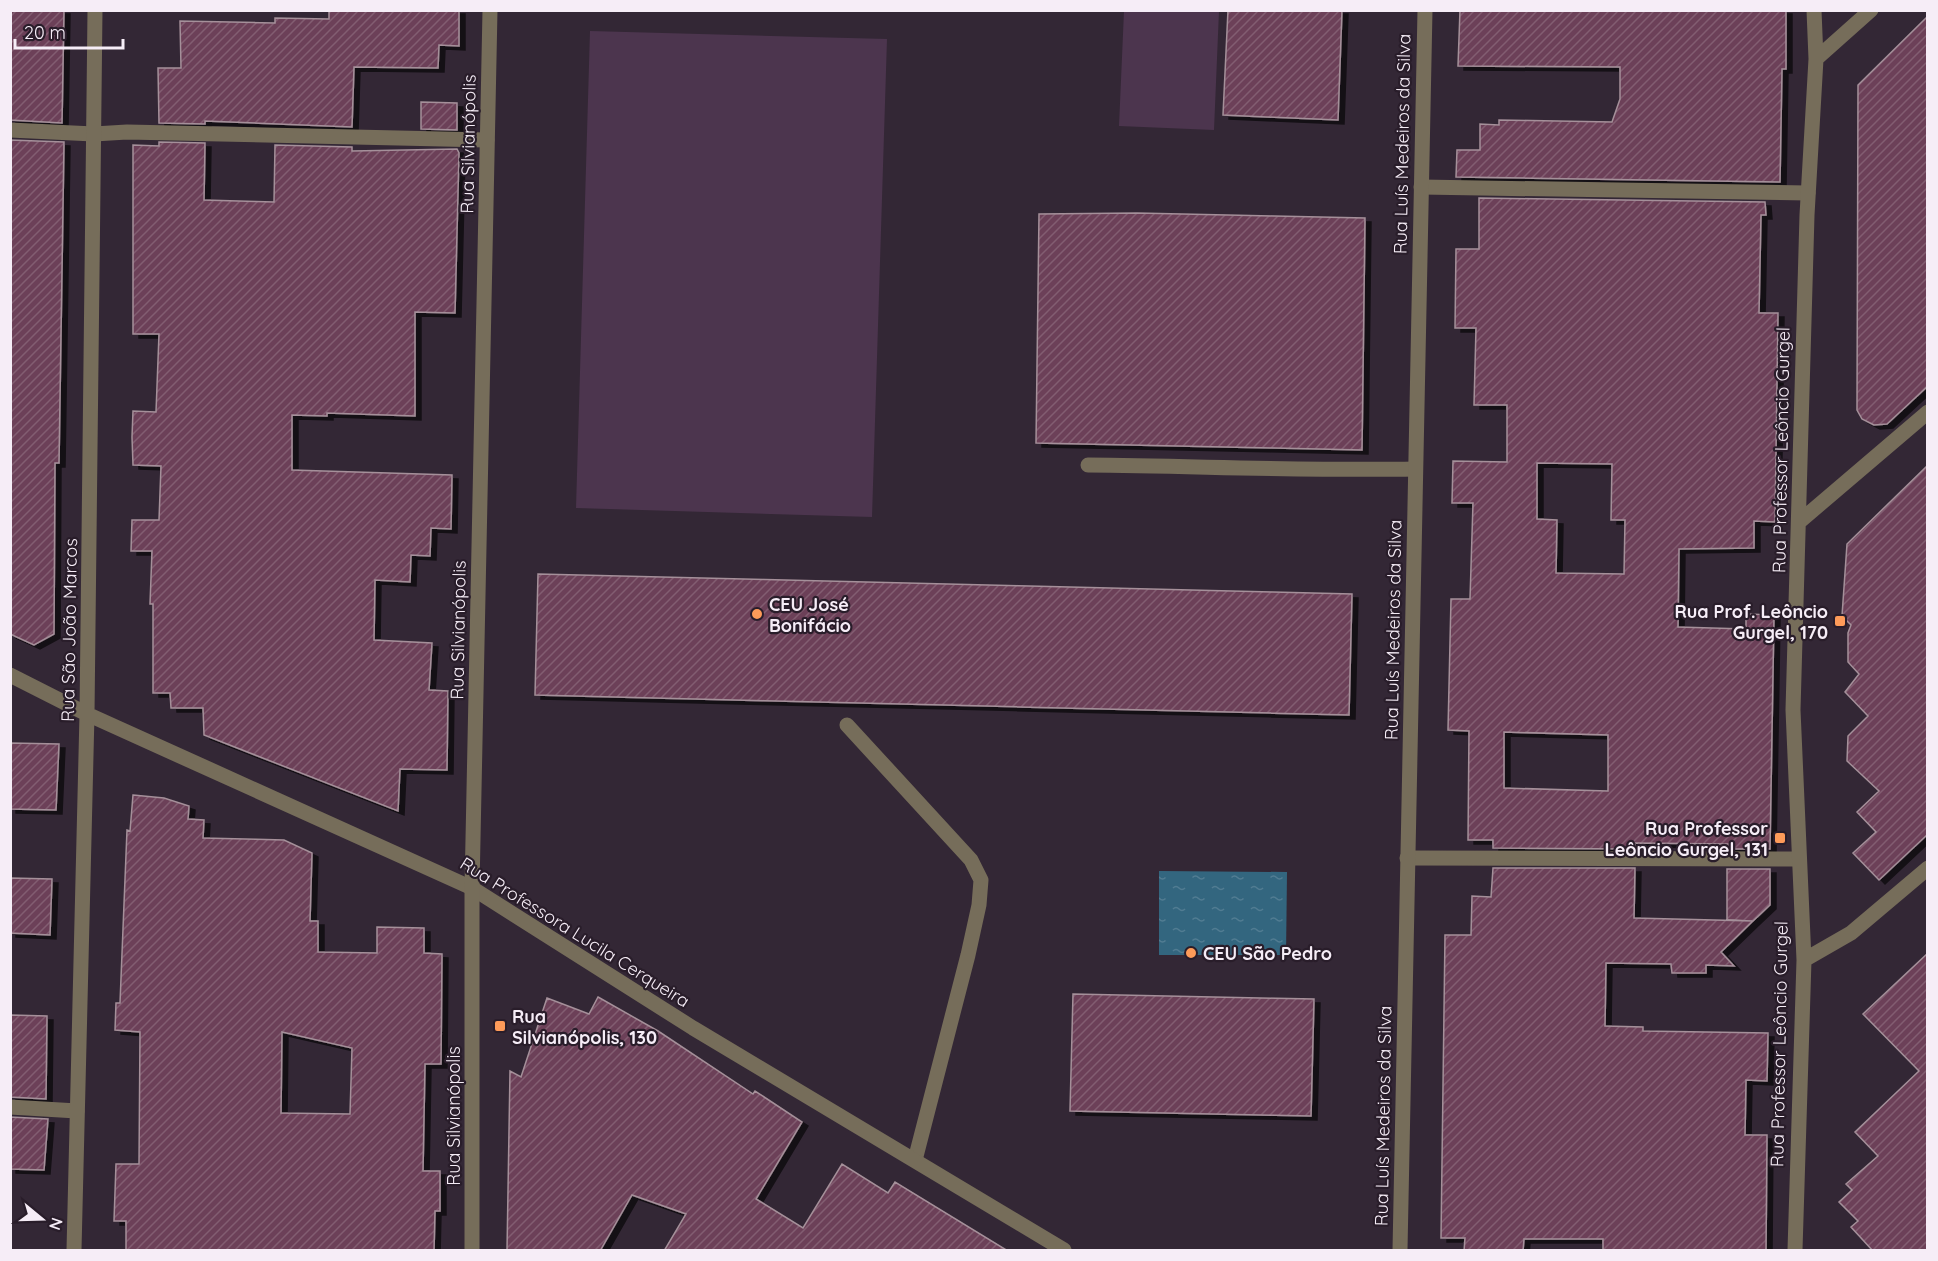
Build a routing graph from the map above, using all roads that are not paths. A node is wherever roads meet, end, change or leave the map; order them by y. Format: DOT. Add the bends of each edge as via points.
graph roads {
  1 [pos="95,10"];
  2 [pos="490,10"];
  3 [pos="1425,10"];
  4 [pos="1814,10"];
  5 [pos="1871,10"];
  6 [pos="1816,59"];
  7 [pos="10,130"];
  8 [pos="94,134"];
  9 [pos="487,140"];
  10 [pos="1421,187"];
  11 [pos="1808,194"];
  12 [pos="1928,412"];
  13 [pos="1088,465"];
  14 [pos="1415,469"];
  15 [pos="1799,522"];
  16 [pos="10,675"];
  17 [pos="87,714"];
  18 [pos="847,724"];
  19 [pos="1407,858"];
  20 [pos="1798,859"];
  21 [pos="1928,867"];
  22 [pos="472,888"];
  23 [pos="1804,960"];
  24 [pos="10,1107"];
  25 [pos="77,1111"];
  26 [pos="915,1160"];
  27 [pos="74,1251"];
  28 [pos="472,1251"];
  29 [pos="1064,1251"];
  30 [pos="1400,1251"];
  31 [pos="1795,1251"];
  1 -- 8 [label="street, Rua São João Marcos"];
  2 -- 9 [label="street, Rua Silvianópolis"];
  3 -- 10 [label="street, Rua Luís Medeiros da Silva"];
  4 -- 6 [label="street, Rua Professor Leôncio Gurgel"];
  5 -- 6 [label="street"];
  6 -- 11 [label="street, Rua Professor Leôncio Gurgel"];
  7 -- 8 [label="street"];
  8 -- 9 [label="street"];
  8 -- 17 [label="street, Rua São João Marcos"];
  9 -- 22 [label="street, Rua Silvianópolis"];
  10 -- 11 [label="street"];
  10 -- 14 [label="street, Rua Luís Medeiros da Silva"];
  11 -- 15 [label="street, Rua Professor Leôncio Gurgel"];
  12 -- 15 [label="street"];
  13 -- 14 [label="street" via="1327,471"];
  14 -- 19 [label="street, Rua Luís Medeiros da Silva"];
  15 -- 20 [label="street, Rua Professor Leôncio Gurgel" via="1793,710"];
  16 -- 17 [label="street, Rua Professora Lucila Cerqueira"];
  17 -- 22 [label="street, Rua Professora Lucila Cerqueira"];
  17 -- 25 [label="street, Rua São João Marcos"];
  18 -- 26 [label="street" via="971,860 981,880 968,955"];
  19 -- 20 [label="street"];
  19 -- 30 [label="street, Rua Luís Medeiros da Silva"];
  20 -- 23 [label="street, Rua Professor Leôncio Gurgel"];
  21 -- 23 [label="street" via="1851,933"];
  22 -- 26 [label="street, Rua Professora Lucila Cerqueira" via="693,1028"];
  22 -- 28 [label="street, Rua Silvianópolis"];
  23 -- 31 [label="street, Rua Professor Leôncio Gurgel"];
  24 -- 25 [label="street"];
  25 -- 27 [label="street, Rua São João Marcos"];
  26 -- 29 [label="street, Rua Professora Lucila Cerqueira"];
}
